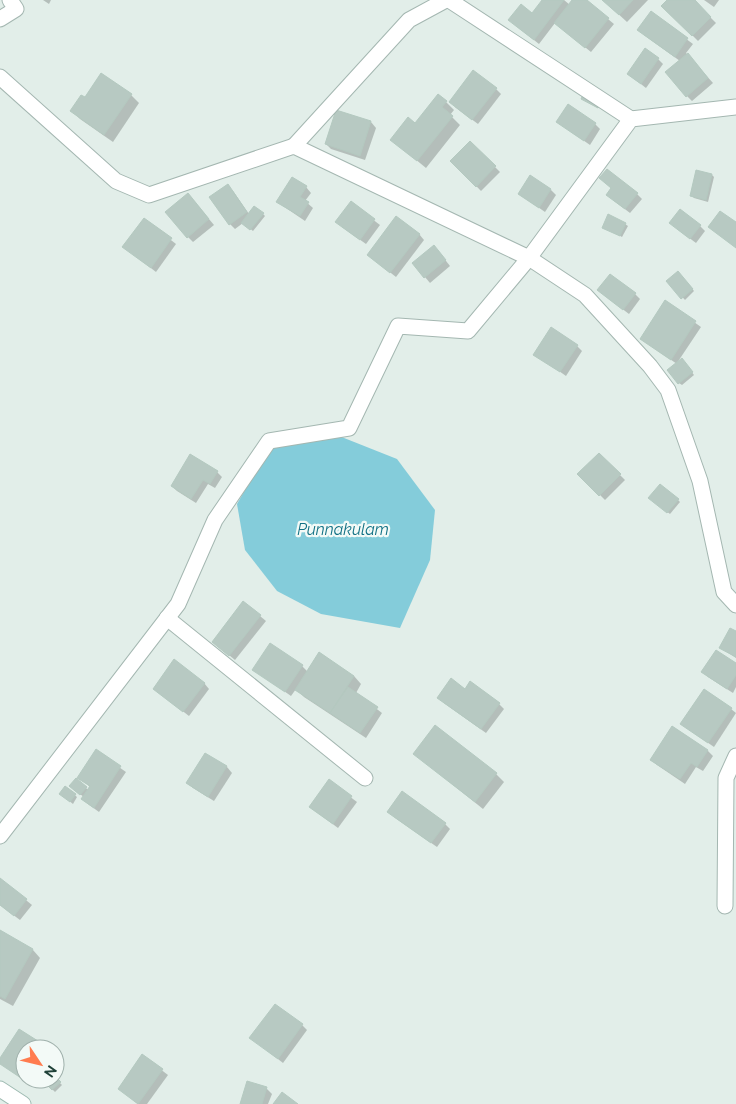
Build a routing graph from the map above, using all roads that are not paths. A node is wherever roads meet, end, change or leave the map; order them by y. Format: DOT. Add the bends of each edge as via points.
graph roads {
  1 [pos="10,0"];
  2 [pos="447,0"];
  3 [pos="0,19"];
  4 [pos="0,77"];
  5 [pos="736,107"];
  6 [pos="631,119"];
  7 [pos="294,146"];
  8 [pos="529,258"];
  9 [pos="736,605"];
  10 [pos="167,618"];
  11 [pos="736,756"];
  12 [pos="364,778"];
  13 [pos="0,836"];
  14 [pos="725,906"];
  15 [pos="0,1089"];
  16 [pos="23,1104"];
  1 -- 3 [label="street" via="16,9"];
  2 -- 6 [label="street"];
  2 -- 7 [label="street" via="409,20"];
  4 -- 7 [label="street" via="116,181 149,195"];
  5 -- 6 [label="street"];
  6 -- 8 [label="street"];
  7 -- 8 [label="street"];
  8 -- 9 [label="street" via="585,295 668,390 700,481 724,592"];
  8 -- 10 [label="street" via="468,331 398,326 349,428 269,441 215,520 178,604"];
  10 -- 12 [label="street"];
  10 -- 13 [label="street"];
  11 -- 14 [label="street" via="726,778"];
  15 -- 16 [label="street"];
}
